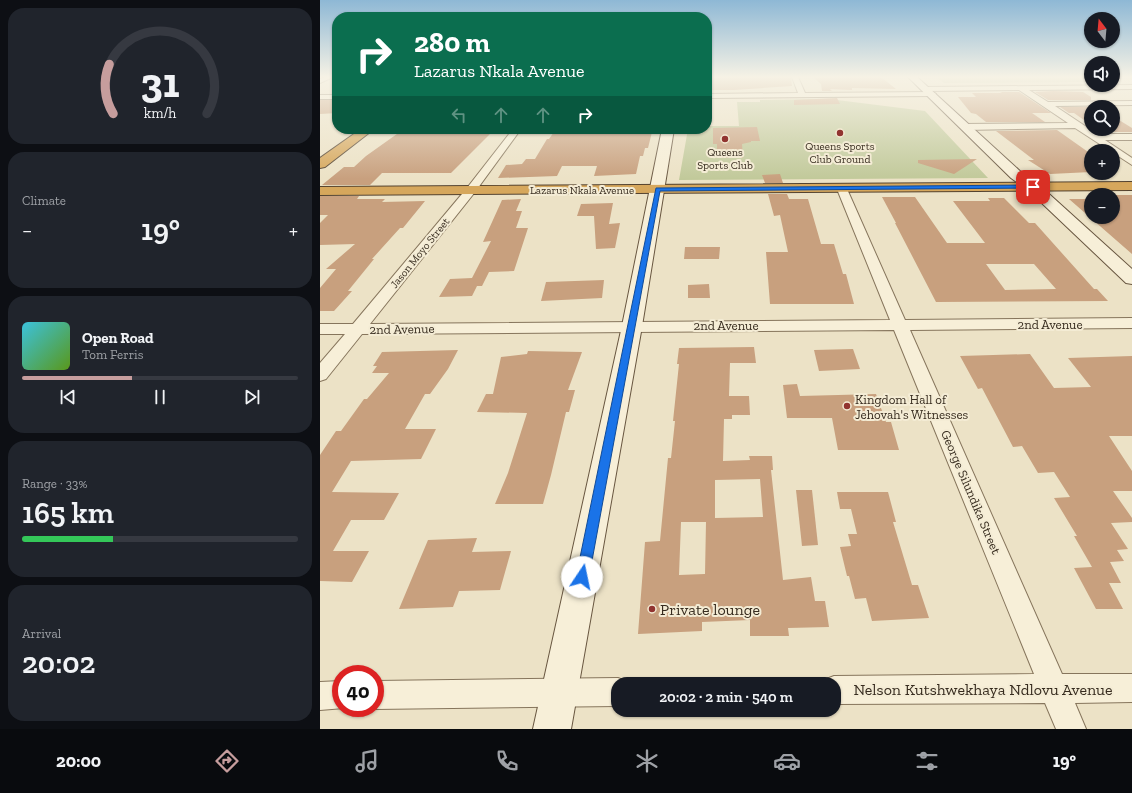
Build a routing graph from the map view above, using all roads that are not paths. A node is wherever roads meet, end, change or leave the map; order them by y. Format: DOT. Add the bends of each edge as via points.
graph roads {
  1 [pos="948,111"];
  2 [pos="1057,111"];
  3 [pos="1078,125"];
  4 [pos="964,127"];
  5 [pos="361,134"];
  6 [pos="513,134"];
  7 [pos="667,134"];
  8 [pos="1097,137"];
  9 [pos="1132,137"];
  10 [pos="1132,162"];
  11 [pos="320,164"];
  12 [pos="1023,183"];
  13 [pos="1132,186"];
  14 [pos="658,189"];
  15 [pos="842,189"];
  16 [pos="471,190"];
  17 [pos="320,191"];
  18 [pos="1132,280"];
  19 [pos="1132,296"];
  20 [pos="1132,323"];
  21 [pos="900,324"];
  22 [pos="632,326"];
  23 [pos="320,329"];
  24 [pos="357,329"];
  25 [pos="320,375"];
  26 [pos="1054,688"];
  27 [pos="1132,688"];
  28 [pos="841,690"];
  29 [pos="559,692"];
  30 [pos="611,692"];
  31 [pos="332,695"];
  32 [pos="384,695"];
  33 [pos="320,696"];
  34 [pos="552,729"];
  35 [pos="1071,729"];
  1 -- 4 [label="main road"];
  2 -- 3 [label="street"];
  3 -- 4 [label="street"];
  3 -- 8 [label="street"];
  4 -- 12 [label="main road"];
  5 -- 11 [label="highway"];
  6 -- 16 [label="street, Jason Moyo Street"];
  7 -- 14 [label="main road"];
  8 -- 9 [label="street"];
  8 -- 10 [label="street"];
  12 -- 13 [label="highway, Lazarus Nkala Avenue"];
  12 -- 15 [label="highway, Lazarus Nkala Avenue"];
  12 -- 18 [label="main road"];
  12 -- 19 [label="main road"];
  14 -- 15 [label="highway, Lazarus Nkala Avenue"];
  14 -- 16 [label="highway, Lazarus Nkala Avenue"];
  14 -- 22 [label="main road"];
  15 -- 21 [label="street, George Silundika Street"];
  16 -- 17 [label="highway, Lazarus Nkala Avenue"];
  16 -- 24 [label="street, Jason Moyo Street"];
  20 -- 21 [label="street, 2nd Avenue"];
  21 -- 22 [label="street, 2nd Avenue"];
  21 -- 26 [label="street, George Silundika Street"];
  22 -- 24 [label="street, 2nd Avenue"];
  22 -- 29 [label="main road"];
  23 -- 24 [label="street, 2nd Avenue"];
  24 -- 25 [label="street, Jason Moyo Street"];
  26 -- 27 [label="street, Nelson Kutshwekhaya Ndlovu Avenue"];
  26 -- 28 [label="street, Nelson Kutshwekhaya Ndlovu Avenue"];
  26 -- 35 [label="street, George Silundika Street"];
  29 -- 30 [label="street"];
  29 -- 32 [label="street"];
  29 -- 34 [label="main road"];
  31 -- 33 [label="street"];
}
